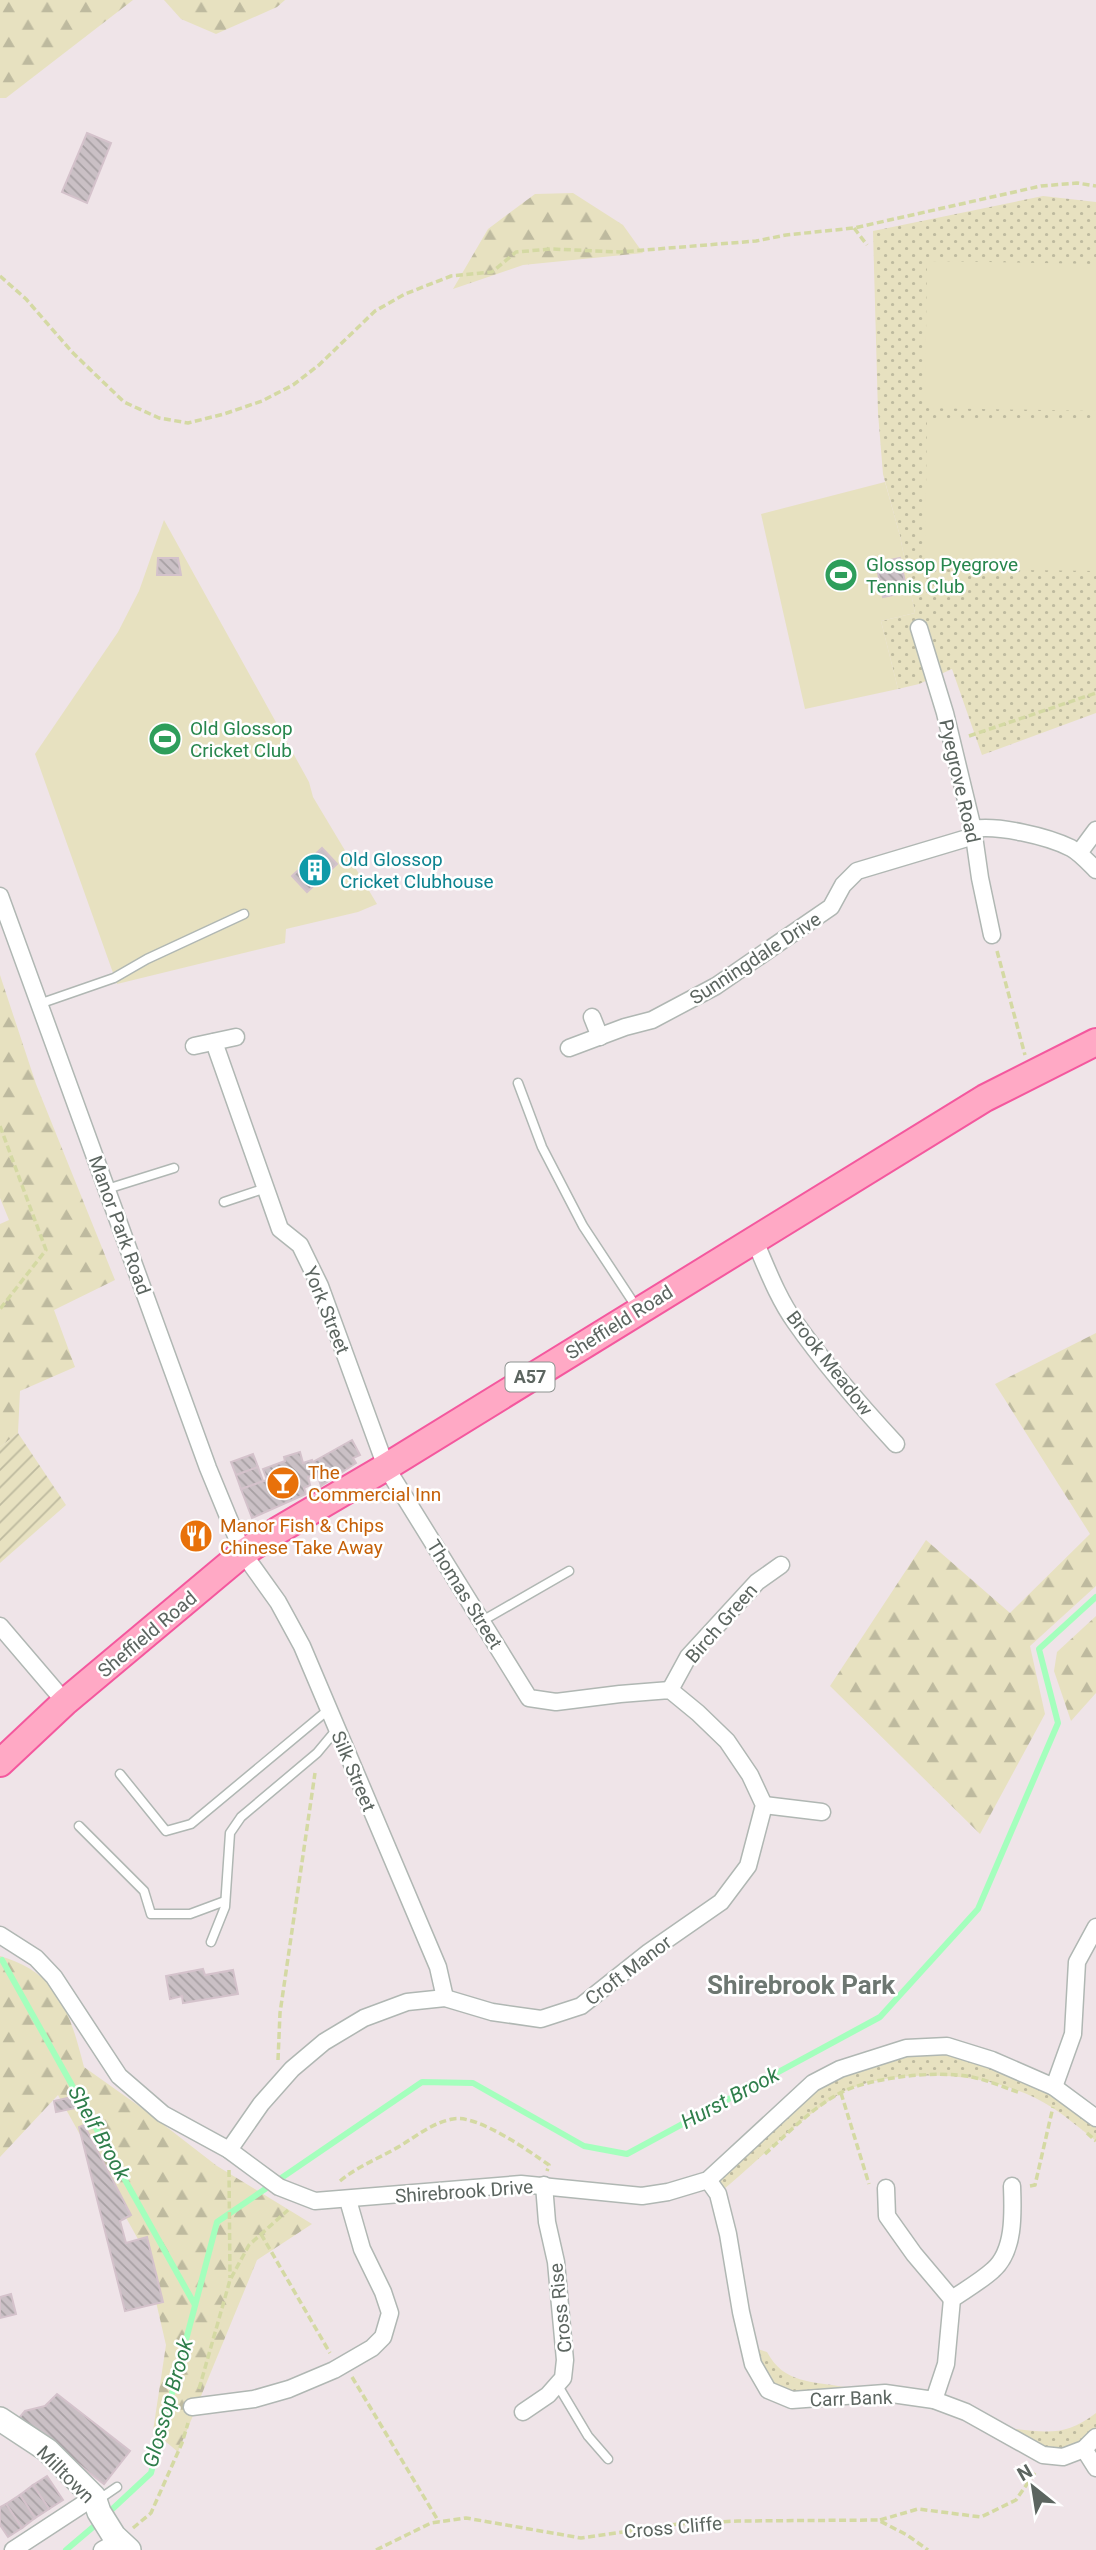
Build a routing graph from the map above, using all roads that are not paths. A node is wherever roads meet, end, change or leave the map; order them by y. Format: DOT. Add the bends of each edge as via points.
graph roads {
  1 [pos="919,628"];
  2 [pos="1096,830"];
  3 [pos="973,833"];
  4 [pos="1079,853"];
  5 [pos="1096,870"];
  6 [pos="0,896"];
  7 [pos="244,914"];
  8 [pos="992,935"];
  9 [pos="39,1004"];
  10 [pos="592,1017"];
  11 [pos="236,1037"];
  12 [pos="600,1037"];
  13 [pos="214,1042"];
  14 [pos="1096,1042"];
  15 [pos="194,1046"];
  16 [pos="569,1048"];
  17 [pos="518,1083"];
  18 [pos="174,1168"];
  19 [pos="266,1188"];
  20 [pos="107,1189"];
  21 [pos="224,1202"];
  22 [pos="754,1239"];
  23 [pos="638,1310"];
  24 [pos="896,1444"];
  25 [pos="386,1467"];
  26 [pos="243,1553"];
  27 [pos="781,1565"];
  28 [pos="569,1571"];
  29 [pos="482,1621"];
  30 [pos="0,1626"];
  31 [pos="670,1690"];
  32 [pos="65,1702"];
  33 [pos="328,1710"];
  34 [pos="337,1730"];
  35 [pos="0,1763"];
  36 [pos="120,1774"];
  37 [pos="764,1805"];
  38 [pos="822,1812"];
  39 [pos="79,1826"];
  40 [pos="225,1901"];
  41 [pos="1096,1927"];
  42 [pos="0,1935"];
  43 [pos="211,1942"];
  44 [pos="445,1998"];
  45 [pos="1054,2087"];
  46 [pos="1096,2118"];
  47 [pos="229,2150"];
  48 [pos="708,2180"];
  49 [pos="544,2185"];
  50 [pos="1012,2186"];
  51 [pos="886,2188"];
  52 [pos="348,2200"];
  53 [pos="952,2299"];
  54 [pos="557,2384"];
  55 [pos="934,2400"];
  56 [pos="192,2407"];
  57 [pos="523,2412"];
  58 [pos="0,2419"];
  59 [pos="1096,2437"];
  60 [pos="1084,2449"];
  61 [pos="608,2459"];
  62 [pos="1096,2468"];
  63 [pos="117,2487"];
  64 [pos="96,2504"];
  65 [pos="116,2544"];
  66 [pos="13,2550"];
  1 -- 3 [label="street, Pyegrove Road"];
  2 -- 4 [label="street"];
  3 -- 4 [label="street, Sunningdale Drive" via="987,827 1038,837"];
  3 -- 8 [label="street, Pyegrove Road"];
  3 -- 12 [label="street, Sunningdale Drive" via="857,871 831,907 744,968 652,1020"];
  4 -- 5 [label="street"];
  6 -- 9 [label="street, Manor Park Road"];
  7 -- 9 [label="lane" via="114,978"];
  9 -- 20 [label="street, Manor Park Road"];
  10 -- 12 [label="street"];
  11 -- 13 [label="street"];
  12 -- 16 [label="street, Sunningdale Drive"];
  13 -- 15 [label="street"];
  13 -- 19 [label="street, York Street"];
  14 -- 22 [label="main road, Sheffield Road / A57" via="975,1104"];
  17 -- 23 [label="lane" via="542,1147 583,1226"];
  18 -- 20 [label="lane"];
  19 -- 21 [label="lane"];
  19 -- 25 [label="street, York Street" via="280,1229 300,1245 320,1286"];
  20 -- 26 [label="street, Manor Park Road"];
  22 -- 23 [label="main road, Sheffield Road / A57"];
  22 -- 24 [label="street, Brook Meadow" via="794,1321"];
  23 -- 25 [label="main road, Sheffield Road / A57"];
  25 -- 26 [label="main road, Sheffield Road / A57"];
  25 -- 29 [label="street, Thomas Street"];
  26 -- 32 [label="main road, Sheffield Road / A57"];
  26 -- 33 [label="street, Silk Street" via="302,1646"];
  27 -- 31 [label="street, Birch Green" via="757,1582 688,1657"];
  28 -- 29 [label="lane"];
  29 -- 31 [label="street, Thomas Street" via="529,1698 556,1702"];
  30 -- 32 [label="street"];
  31 -- 37 [label="street" via="727,1741"];
  32 -- 35 [label="main road, Sheffield Road / A57"];
  33 -- 34 [label="street, Silk Street"];
  33 -- 36 [label="lane" via="191,1824 166,1831"];
  34 -- 40 [label="lane" via="317,1753 241,1817 230,1833"];
  34 -- 44 [label="street, Silk Street" via="438,1967"];
  37 -- 38 [label="street"];
  37 -- 44 [label="street, Croft Manor" via="748,1866 721,1902 581,2006 541,2019 492,2012"];
  39 -- 40 [label="lane" via="144,1891 151,1914 190,1914"];
  40 -- 43 [label="lane"];
  41 -- 45 [label="street" via="1077,1962 1073,2034"];
  42 -- 47 [label="street, Shirebrook Drive" via="36,1958 54,1977 119,2076 163,2114"];
  44 -- 47 [label="street, Croft Manor" via="407,2002 364,2018 324,2042 261,2104"];
  45 -- 46 [label="street, Shirebrook Drive"];
  45 -- 48 [label="street, Shirebrook Drive" via="947,2046 906,2048 840,2069 813,2083"];
  47 -- 52 [label="street, Shirebrook Drive" via="299,2197 315,2202"];
  48 -- 49 [label="street, Shirebrook Drive" via="642,2196"];
  48 -- 55 [label="street, Carr Bank" via="718,2194 728,2234 753,2364 768,2390 792,2400 885,2393"];
  49 -- 52 [label="street, Shirebrook Drive"];
  49 -- 54 [label="street, Cross Rise" via="565,2360 563,2378"];
  50 -- 53 [label="street" via="1013,2220 995,2269"];
  51 -- 53 [label="street" via="887,2216"];
  52 -- 56 [label="street" via="362,2249 390,2314 383,2337 341,2366 289,2389"];
  53 -- 55 [label="street" via="946,2364"];
  54 -- 57 [label="street"];
  54 -- 61 [label="lane" via="588,2436"];
  55 -- 60 [label="street, Carr Bank" via="966,2412 1043,2455 1063,2456"];
  58 -- 64 [label="street, Milltown" via="47,2449"];
  59 -- 60 [label="street"];
  60 -- 62 [label="street"];
  63 -- 64 [label="lane"];
  64 -- 65 [label="street, Milltown"];
  64 -- 66 [label="street"];
}
